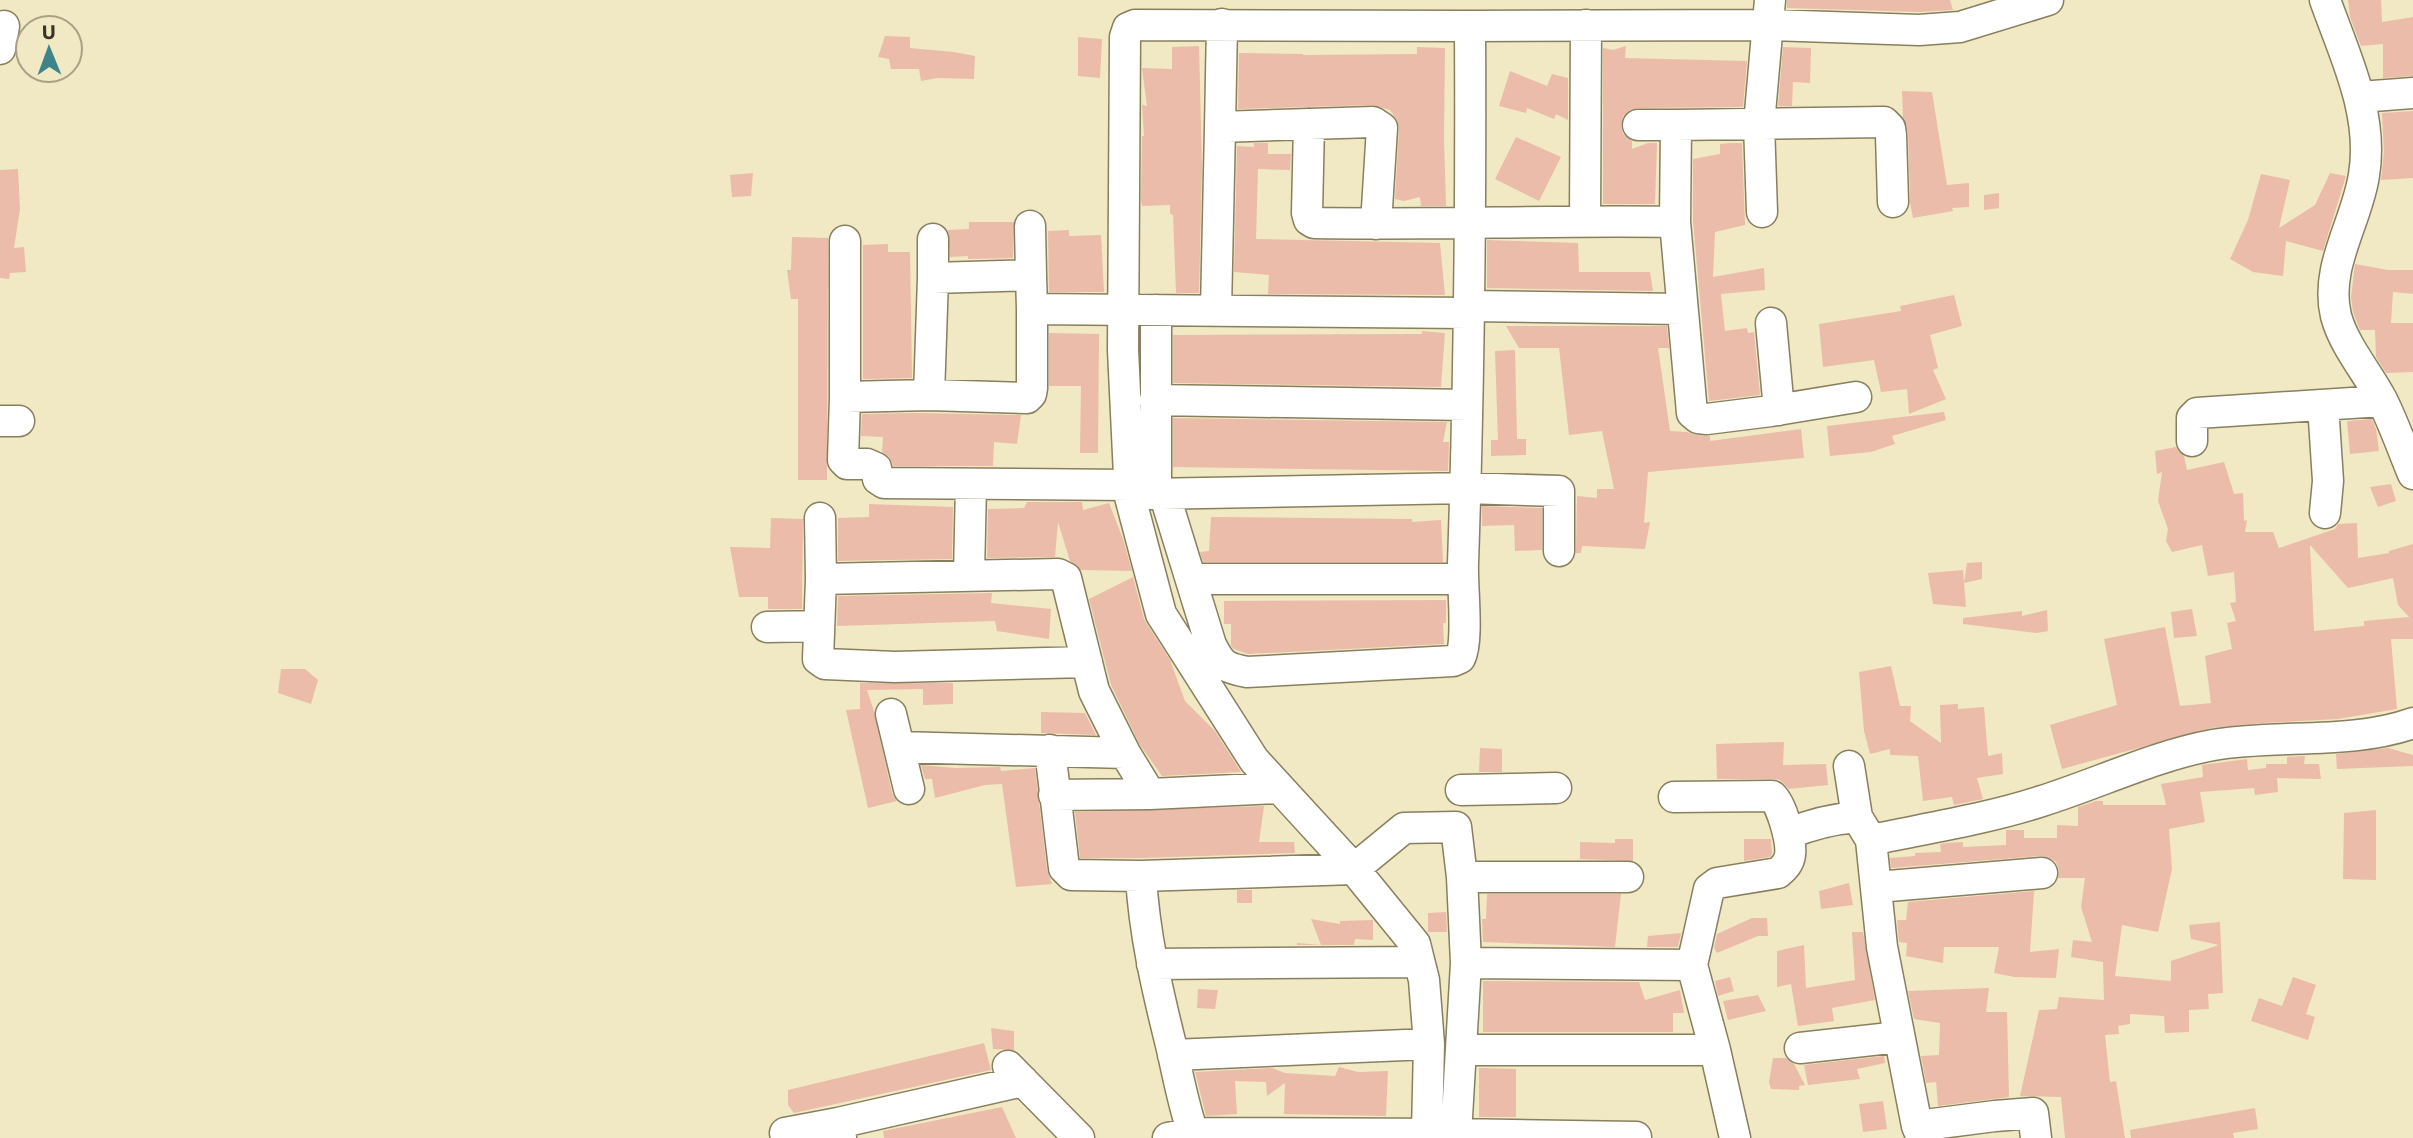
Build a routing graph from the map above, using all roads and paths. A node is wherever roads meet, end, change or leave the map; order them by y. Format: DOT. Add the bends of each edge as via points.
graph roads {
  1 [pos="2048,0"];
  2 [pos="2325,0"];
  3 [pos="1532,13"];
  4 [pos="1618,13"];
  5 [pos="1769,13"];
  6 [pos="1222,24"];
  7 [pos="1586,25"];
  8 [pos="1470,26"];
  9 [pos="2413,93"];
  10 [pos="2360,97"];
  11 [pos="1309,124"];
  12 [pos="1759,124"];
  13 [pos="1638,125"];
  14 [pos="1676,125"];
  15 [pos="1220,127"];
  16 [pos="1893,202"];
  17 [pos="1762,212"];
  18 [pos="1586,220"];
  19 [pos="1675,222"];
  20 [pos="1376,224"];
  21 [pos="1471,224"];
  22 [pos="1030,226"];
  23 [pos="933,239"];
  24 [pos="845,241"];
  25 [pos="1031,275"];
  26 [pos="933,278"];
  27 [pos="1032,309"];
  28 [pos="1682,309"];
  29 [pos="1124,310"];
  30 [pos="1156,310"];
  31 [pos="1216,310"];
  32 [pos="1468,310"];
  33 [pos="1771,323"];
  34 [pos="929,395"];
  35 [pos="845,397"];
  36 [pos="1856,397"];
  37 [pos="1156,400"];
  38 [pos="1466,405"];
  39 [pos="2365,405"];
  40 [pos="1779,410"];
  41 [pos="2192,441"];
  42 [pos="2413,474"];
  43 [pos="971,484"];
  44 [pos="1465,488"];
  45 [pos="1145,492"];
  46 [pos="2325,513"];
  47 [pos="820,518"];
  48 [pos="1559,551"];
  49 [pos="969,575"];
  50 [pos="821,579"];
  51 [pos="1192,579"];
  52 [pos="1462,579"];
  53 [pos="819,626"];
  54 [pos="767,627"];
  55 [pos="1087,662"];
  56 [pos="891,714"];
  57 [pos="2409,724"];
  58 [pos="899,747"];
  59 [pos="1050,750"];
  60 [pos="1125,753"];
  61 [pos="1849,766"];
  62 [pos="1279,788"];
  63 [pos="1556,788"];
  64 [pos="909,789"];
  65 [pos="1150,794"];
  66 [pos="1054,795"];
  67 [pos="1674,797"];
  68 [pos="1456,827"];
  69 [pos="1864,828"];
  70 [pos="1788,834"];
  71 [pos="1354,869"];
  72 [pos="2042,873"];
  73 [pos="1141,876"];
  74 [pos="1462,877"];
  75 [pos="1628,877"];
  76 [pos="1877,887"];
  77 [pos="1419,962"];
  78 [pos="1466,963"];
  79 [pos="1152,964"];
  80 [pos="1692,965"];
  81 [pos="1899,1037"];
  82 [pos="1429,1044"];
  83 [pos="1800,1048"];
  84 [pos="1462,1050"];
  85 [pos="1715,1050"];
  86 [pos="1173,1055"];
  87 [pos="840,1131"];
  88 [pos="1920,1132"];
  89 [pos="785,1133"];
  90 [pos="1446,1135"];
  91 [pos="1180,1136"];
  92 [pos="1636,1137"];
  93 [pos="1079,1138"];
  94 [pos="1735,1138"];
  95 [pos="2036,1138"];
  1 -- 5 [label="street" via="1943,29"];
  2 -- 10 [label="street"];
  3 -- 7 [label="street"];
  3 -- 8 [label="street"];
  4 -- 5 [label="street"];
  4 -- 7 [label="street"];
  5 -- 12 [label="street"];
  6 -- 8 [label="street"];
  6 -- 15 [label="street"];
  6 -- 29 [label="street" via="1135,25 1126,32"];
  7 -- 18 [label="street"];
  8 -- 21 [label="street"];
  9 -- 10 [label="street"];
  10 -- 39 [label="street" via="2365,174 2334,288 2336,316 2349,344"];
  11 -- 15 [label="street"];
  11 -- 20 [label="street" via="1309,220"];
  11 -- 20 [label="street" via="1379,124"];
  12 -- 14 [label="street"];
  12 -- 16 [label="street" via="1884,122 1891,135"];
  12 -- 17 [label="street"];
  13 -- 14 [label="street"];
  14 -- 19 [label="street"];
  15 -- 31 [label="street"];
  18 -- 19 [label="street"];
  18 -- 21 [label="street"];
  19 -- 28 [label="street"];
  20 -- 21 [label="street"];
  21 -- 32 [label="street"];
  22 -- 25 [label="street"];
  23 -- 26 [label="street"];
  24 -- 35 [label="street"];
  25 -- 26 [label="street"];
  25 -- 27 [label="street"];
  26 -- 34 [label="street"];
  27 -- 29 [label="street"];
  27 -- 34 [label="street" via="1032,388 1027,398"];
  28 -- 32 [label="street"];
  28 -- 40 [label="street" via="1692,413 1707,419"];
  29 -- 30 [label="street"];
  29 -- 45 [label="street" via="1124,396"];
  30 -- 31 [label="street"];
  30 -- 37 [label="street"];
  31 -- 32 [label="street"];
  32 -- 38 [label="street"];
  33 -- 40 [label="street"];
  34 -- 35 [label="street"];
  35 -- 43 [label="street" via="843,460 848,464 876,468 884,483"];
  36 -- 40 [label="street"];
  37 -- 38 [label="street"];
  37 -- 45 [label="street"];
  38 -- 44 [label="street"];
  39 -- 41 [label="street" via="2197,413 2192,418"];
  39 -- 42 [label="street"];
  39 -- 46 [label="street" via="2328,481"];
  43 -- 45 [label="street"];
  43 -- 49 [label="street"];
  44 -- 45 [label="street"];
  44 -- 48 [label="street" via="1559,491"];
  44 -- 52 [label="street"];
  45 -- 51 [label="street"];
  45 -- 62 [label="street" via="1161,614 1254,760"];
  47 -- 50 [label="street"];
  49 -- 50 [label="street"];
  49 -- 55 [label="street" via="1058,574 1066,578"];
  50 -- 53 [label="street"];
  51 -- 52 [label="street"];
  51 -- 52 [label="street" via="1220,662 1247,672 1461,659"];
  53 -- 54 [label="street"];
  53 -- 55 [label="street" via="818,659 825,664 895,667"];
  55 -- 60 [label="street" via="1094,691"];
  56 -- 58 [label="street"];
  57 -- 69 [label="street" via="2337,737 2214,745 2014,810"];
  58 -- 59 [label="street"];
  58 -- 64 [label="street"];
  59 -- 60 [label="street"];
  59 -- 66 [label="street"];
  60 -- 65 [label="street"];
  61 -- 69 [label="street"];
  62 -- 65 [label="street"];
  62 -- 71 [label="street"];
  63 -- 68 [label="street" via="1463,785"];
  65 -- 66 [label="street"];
  66 -- 73 [label="street" via="1067,873"];
  67 -- 70 [label="street" via="1772,796"];
  68 -- 71 [label="street" via="1404,828"];
  68 -- 74 [label="street"];
  69 -- 70 [label="street" via="1837,819"];
  69 -- 76 [label="street"];
  70 -- 80 [label="street" via="1791,853 1778,873 1717,883 1709,889"];
  71 -- 73 [label="street"];
  71 -- 77 [label="street" via="1415,944"];
  72 -- 76 [label="street"];
  73 -- 79 [label="street"];
  74 -- 75 [label="street"];
  74 -- 78 [label="street"];
  76 -- 81 [label="street" via="1882,947"];
  77 -- 79 [label="street"];
  77 -- 82 [label="street"];
  78 -- 80 [label="street"];
  78 -- 84 [label="street"];
  79 -- 86 [label="street"];
  80 -- 85 [label="street"];
  81 -- 83 [label="street"];
  81 -- 88 [label="street"];
  82 -- 86 [label="street"];
  82 -- 90 [label="street"];
  84 -- 85 [label="street"];
  84 -- 90 [label="street"];
  85 -- 94 [label="street"];
  86 -- 91 [label="street" via="1185,1111"];
  87 -- 89 [label="street"];
  87 -- 93 [label="street" via="1014,1073"];
  88 -- 95 [label="street" via="1995,1116 2033,1114"];
  90 -- 91 [label="street"];
  90 -- 92 [label="street"];
}
